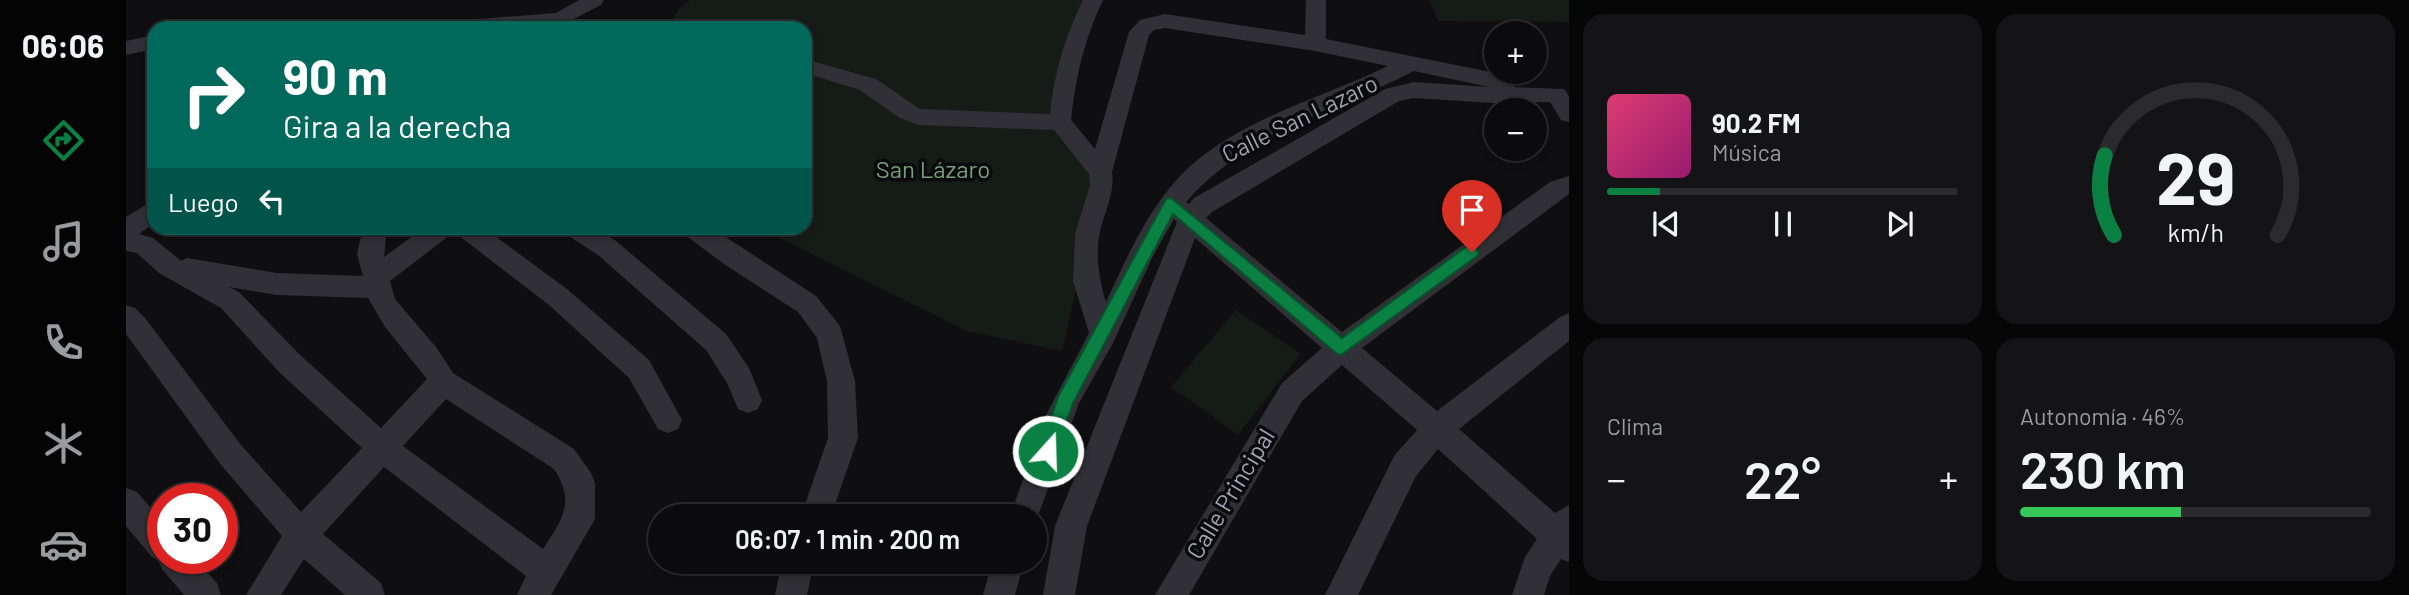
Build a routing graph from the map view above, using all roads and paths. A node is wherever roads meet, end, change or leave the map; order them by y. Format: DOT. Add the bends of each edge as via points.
graph roads {
  1 [pos="594,0"];
  2 [pos="1093,0"];
  3 [pos="1316,0"];
  4 [pos="536,21"];
  5 [pos="147,44"];
  6 [pos="1315,44"];
  7 [pos="126,48"];
  8 [pos="1413,63"];
  9 [pos="812,67"];
  10 [pos="1565,100"];
  11 [pos="1060,122"];
  12 [pos="1100,172"];
  13 [pos="1569,185"];
  14 [pos="1181,211"];
  15 [pos="147,215"];
  16 [pos="126,230"];
  17 [pos="374,235"];
  18 [pos="433,235"];
  19 [pos="476,235"];
  20 [pos="587,235"];
  21 [pos="703,235"];
  22 [pos="126,241"];
  23 [pos="168,266"];
  24 [pos="376,282"];
  25 [pos="126,316"];
  26 [pos="1569,325"];
  27 [pos="1103,335"];
  28 [pos="1341,348"];
  29 [pos="443,382"];
  30 [pos="748,400"];
  31 [pos="668,420"];
  32 [pos="1437,429"];
  33 [pos="383,448"];
  34 [pos="126,503"];
  35 [pos="820,504"];
  36 [pos="1029,504"];
  37 [pos="147,527"];
  38 [pos="1565,534"];
  39 [pos="302,535"];
  40 [pos="187,574"];
  41 [pos="794,574"];
  42 [pos="1005,574"];
  43 [pos="540,583"];
  44 [pos="205,595"];
  45 [pos="262,595"];
  46 [pos="369,595"];
  47 [pos="791,595"];
  48 [pos="999,595"];
  49 [pos="1059,595"];
  50 [pos="1171,595"];
  51 [pos="1340,595"];
  52 [pos="1528,595"];
  1 -- 4 [label="street" via="560,19"];
  2 -- 11 [label="street" via="1075,39"];
  3 -- 6 [label="street"];
  5 -- 7 [label="street"];
  6 -- 8 [label="street"];
  6 -- 12 [label="street" via="1165,22 1147,25 1139,32"];
  8 -- 10 [label="street"];
  8 -- 14 [label="street, Calle San Lazaro" via="1246,140 1208,165"];
  9 -- 11 [label="street" via="876,89 904,113 918,117"];
  10 -- 14 [label="street" via="1414,90 1393,94 1203,205"];
  11 -- 12 [label="street"];
  12 -- 27 [label="street" via="1101,185 1087,234 1086,281"];
  13 -- 28 [label="street, Calle Principal" via="1558,188"];
  14 -- 27 [label="street, Calle San Lazaro" via="1143,253"];
  14 -- 28 [label="street"];
  14 -- 49 [label="street" via="1071,526"];
  15 -- 16 [label="street"];
  17 -- 24 [label="street" via="370,254"];
  18 -- 24 [label="street"];
  19 -- 31 [label="street" via="558,297 639,369"];
  20 -- 30 [label="street" via="716,342"];
  21 -- 35 [label="street" via="807,304 830,334 841,381 843,438"];
  22 -- 23 [label="street" via="144,245"];
  23 -- 24 [label="street" via="277,284"];
  23 -- 33 [label="street" via="230,300 289,363"];
  24 -- 29 [label="street" via="381,302 438,368"];
  25 -- 39 [label="street" via="232,455"];
  26 -- 32 [label="street"];
  27 -- 36 [label="street, Calle San Lazaro" via="1066,401"];
  28 -- 32 [label="street"];
  28 -- 50 [label="street, Calle Principal" via="1292,393"];
  29 -- 33 [label="street"];
  29 -- 43 [label="street" via="564,459 580,483 580,519"];
  32 -- 38 [label="street"];
  32 -- 51 [label="street" via="1405,466"];
  33 -- 39 [label="street"];
  33 -- 43 [label="street"];
  34 -- 37 [label="street"];
  38 -- 52 [label="street" via="1536,568"];
  39 -- 45 [label="street"];
  39 -- 46 [label="street"];
  40 -- 44 [label="street"];
  41 -- 47 [label="street"];
  42 -- 48 [label="street"];
}
